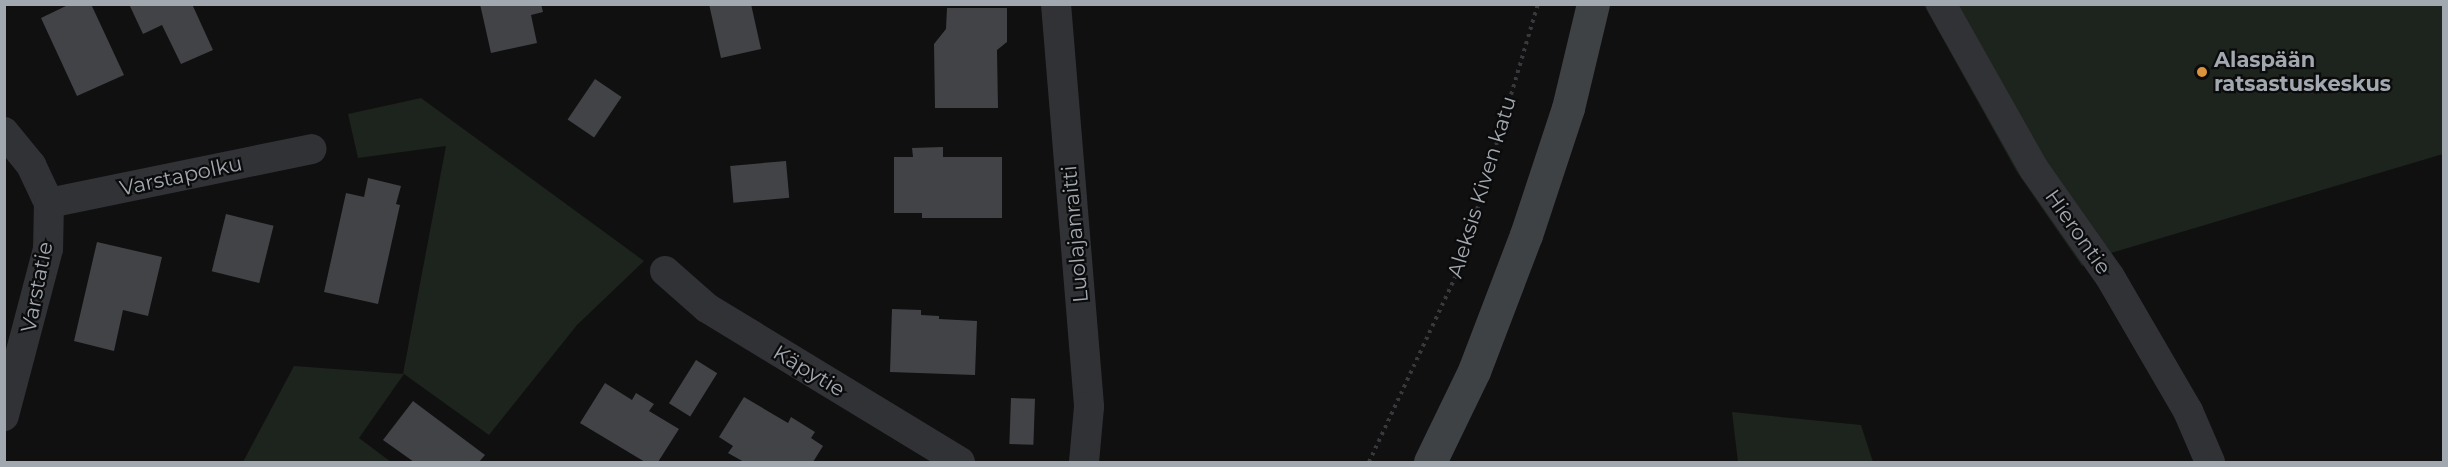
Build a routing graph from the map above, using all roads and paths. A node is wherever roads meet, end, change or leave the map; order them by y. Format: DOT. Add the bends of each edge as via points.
graph roads {
  1 [pos="1056,4"];
  2 [pos="1538,4"];
  3 [pos="1593,4"];
  4 [pos="1941,4"];
  5 [pos="4,132"];
  6 [pos="312,148"];
  7 [pos="50,203"];
  8 [pos="665,271"];
  9 [pos="4,416"];
  10 [pos="960,462"];
  11 [pos="1084,462"];
  12 [pos="1369,462"];
  13 [pos="1430,462"];
  14 [pos="2210,462"];
  1 -- 11 [label="street, Luolajanraitti" via="1089,407"];
  2 -- 12 [label="path, Aleksis Kiven katu" via="1460,267"];
  3 -- 13 [label="main road" via="1568,108 1526,235 1474,371"];
  4 -- 14 [label="street, Hierontie" via="2034,169 2110,277 2188,411"];
  5 -- 7 [label="street, Varstatie" via="31,165"];
  6 -- 7 [label="street, Varstapolku"];
  7 -- 9 [label="street, Varstatie" via="48,249"];
  8 -- 10 [label="street, Käpytie" via="707,308"];
}
